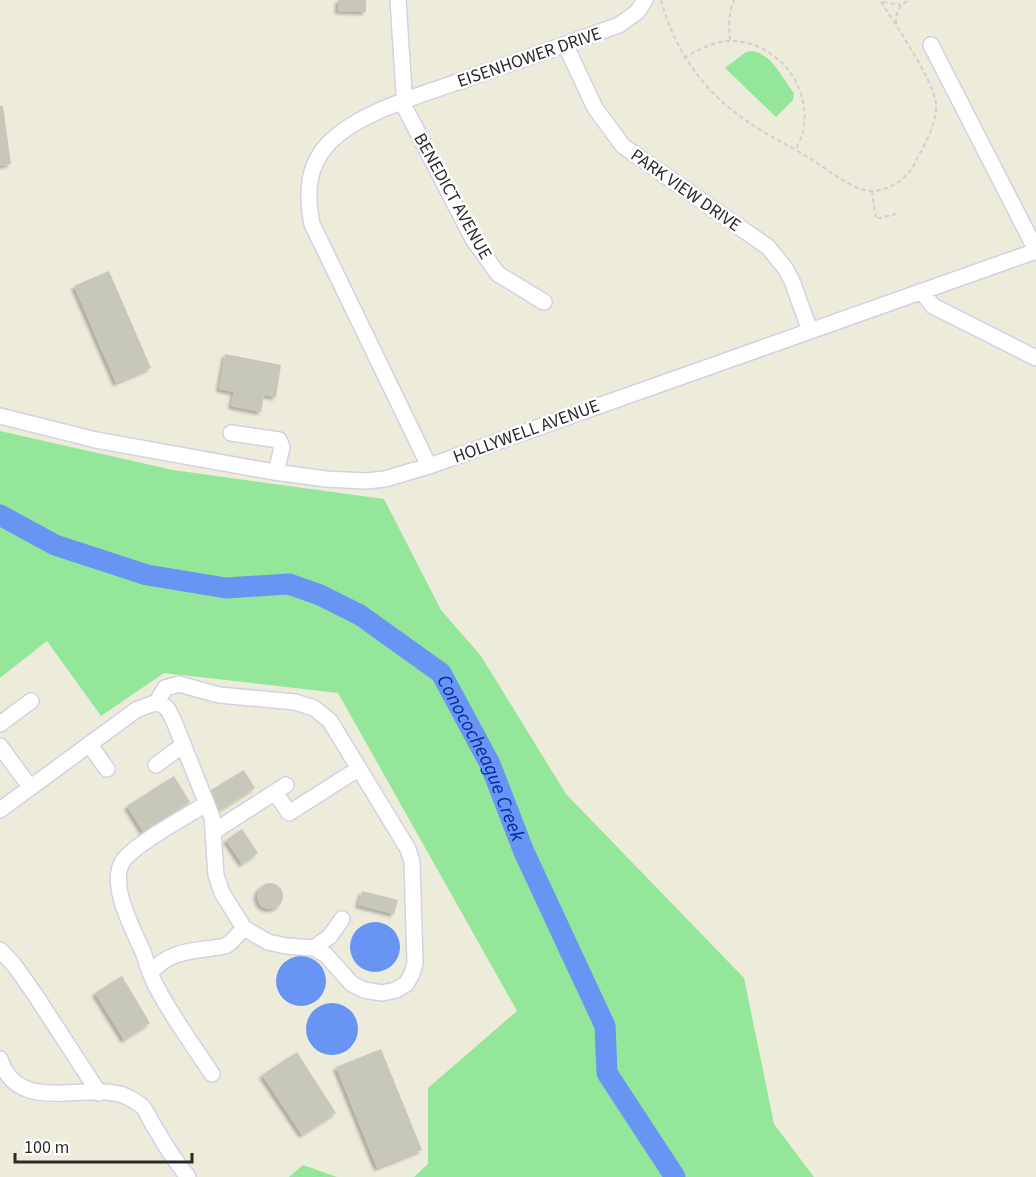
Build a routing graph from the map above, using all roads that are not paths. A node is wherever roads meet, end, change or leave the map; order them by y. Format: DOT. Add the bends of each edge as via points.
graph roads {
  1 [pos="398,0"];
  2 [pos="645,0"];
  3 [pos="565,44"];
  4 [pos="931,45"];
  5 [pos="403,101"];
  6 [pos="1036,250"];
  7 [pos="921,292"];
  8 [pos="544,302"];
  9 [pos="810,332"];
  10 [pos="1036,358"];
  11 [pos="0,416"];
  12 [pos="231,433"];
  13 [pos="429,466"];
  14 [pos="276,472"];
  15 [pos="31,701"];
  16 [pos="157,702"];
  17 [pos="0,724"];
  18 [pos="89,744"];
  19 [pos="0,746"];
  20 [pos="183,746"];
  21 [pos="156,765"];
  22 [pos="106,769"];
  23 [pos="358,769"];
  24 [pos="30,787"];
  25 [pos="206,804"];
  26 [pos="0,810"];
  27 [pos="213,832"];
  28 [pos="342,919"];
  29 [pos="244,928"];
  30 [pos="314,948"];
  31 [pos="0,950"];
  32 [pos="150,973"];
  33 [pos="0,1059"];
  34 [pos="212,1074"];
  35 [pos="99,1093"];
  36 [pos="188,1177"];
  1 -- 5 [label="street"];
  2 -- 3 [label="street, EISENHOWER DRIVE" via="619,26"];
  3 -- 5 [label="street, EISENHOWER DRIVE"];
  3 -- 9 [label="street, PARK VIEW DRIVE" via="595,108 623,146 768,247 792,280"];
  4 -- 6 [label="street"];
  5 -- 8 [label="street, BENEDICT AVENUE" via="473,239 498,274"];
  5 -- 13 [label="street, EISENHOWER DRIVE" via="354,124 329,143 313,166 307,200 312,224"];
  6 -- 7 [label="street, HOLLYWELL AVENUE"];
  7 -- 9 [label="street, HOLLYWELL AVENUE"];
  7 -- 10 [label="street" via="933,306"];
  9 -- 13 [label="street, HOLLYWELL AVENUE"];
  11 -- 14 [label="street, HOLLYWELL AVENUE" via="96,440"];
  12 -- 14 [label="street" via="279,440 282,447"];
  13 -- 14 [label="street, HOLLYWELL AVENUE" via="366,481"];
  15 -- 17 [label="street"];
  16 -- 18 [label="street" via="136,710"];
  16 -- 20 [label="street" via="167,708"];
  16 -- 23 [label="street" via="165,688 178,684 219,695 295,702 314,708 330,721"];
  18 -- 22 [label="street"];
  18 -- 24 [label="street"];
  19 -- 24 [label="street"];
  20 -- 21 [label="street"];
  20 -- 25 [label="street"];
  23 -- 27 [label="street" via="289,813 280,788"];
  23 -- 30 [label="street" via="408,849 412,862 415,963 406,984 382,993 352,984 326,955"];
  24 -- 26 [label="street"];
  25 -- 27 [label="street"];
  25 -- 32 [label="street" via="123,861 120,890"];
  27 -- 29 [label="street" via="216,875"];
  28 -- 30 [label="street" via="330,936"];
  29 -- 30 [label="street" via="268,942"];
  29 -- 32 [label="street" via="225,946 173,955"];
  31 -- 35 [label="street" via="36,996"];
  32 -- 34 [label="street" via="172,1015"];
  33 -- 35 [label="street" via="4,1072 26,1091"];
  35 -- 36 [label="street" via="123,1095 142,1106"];
}
